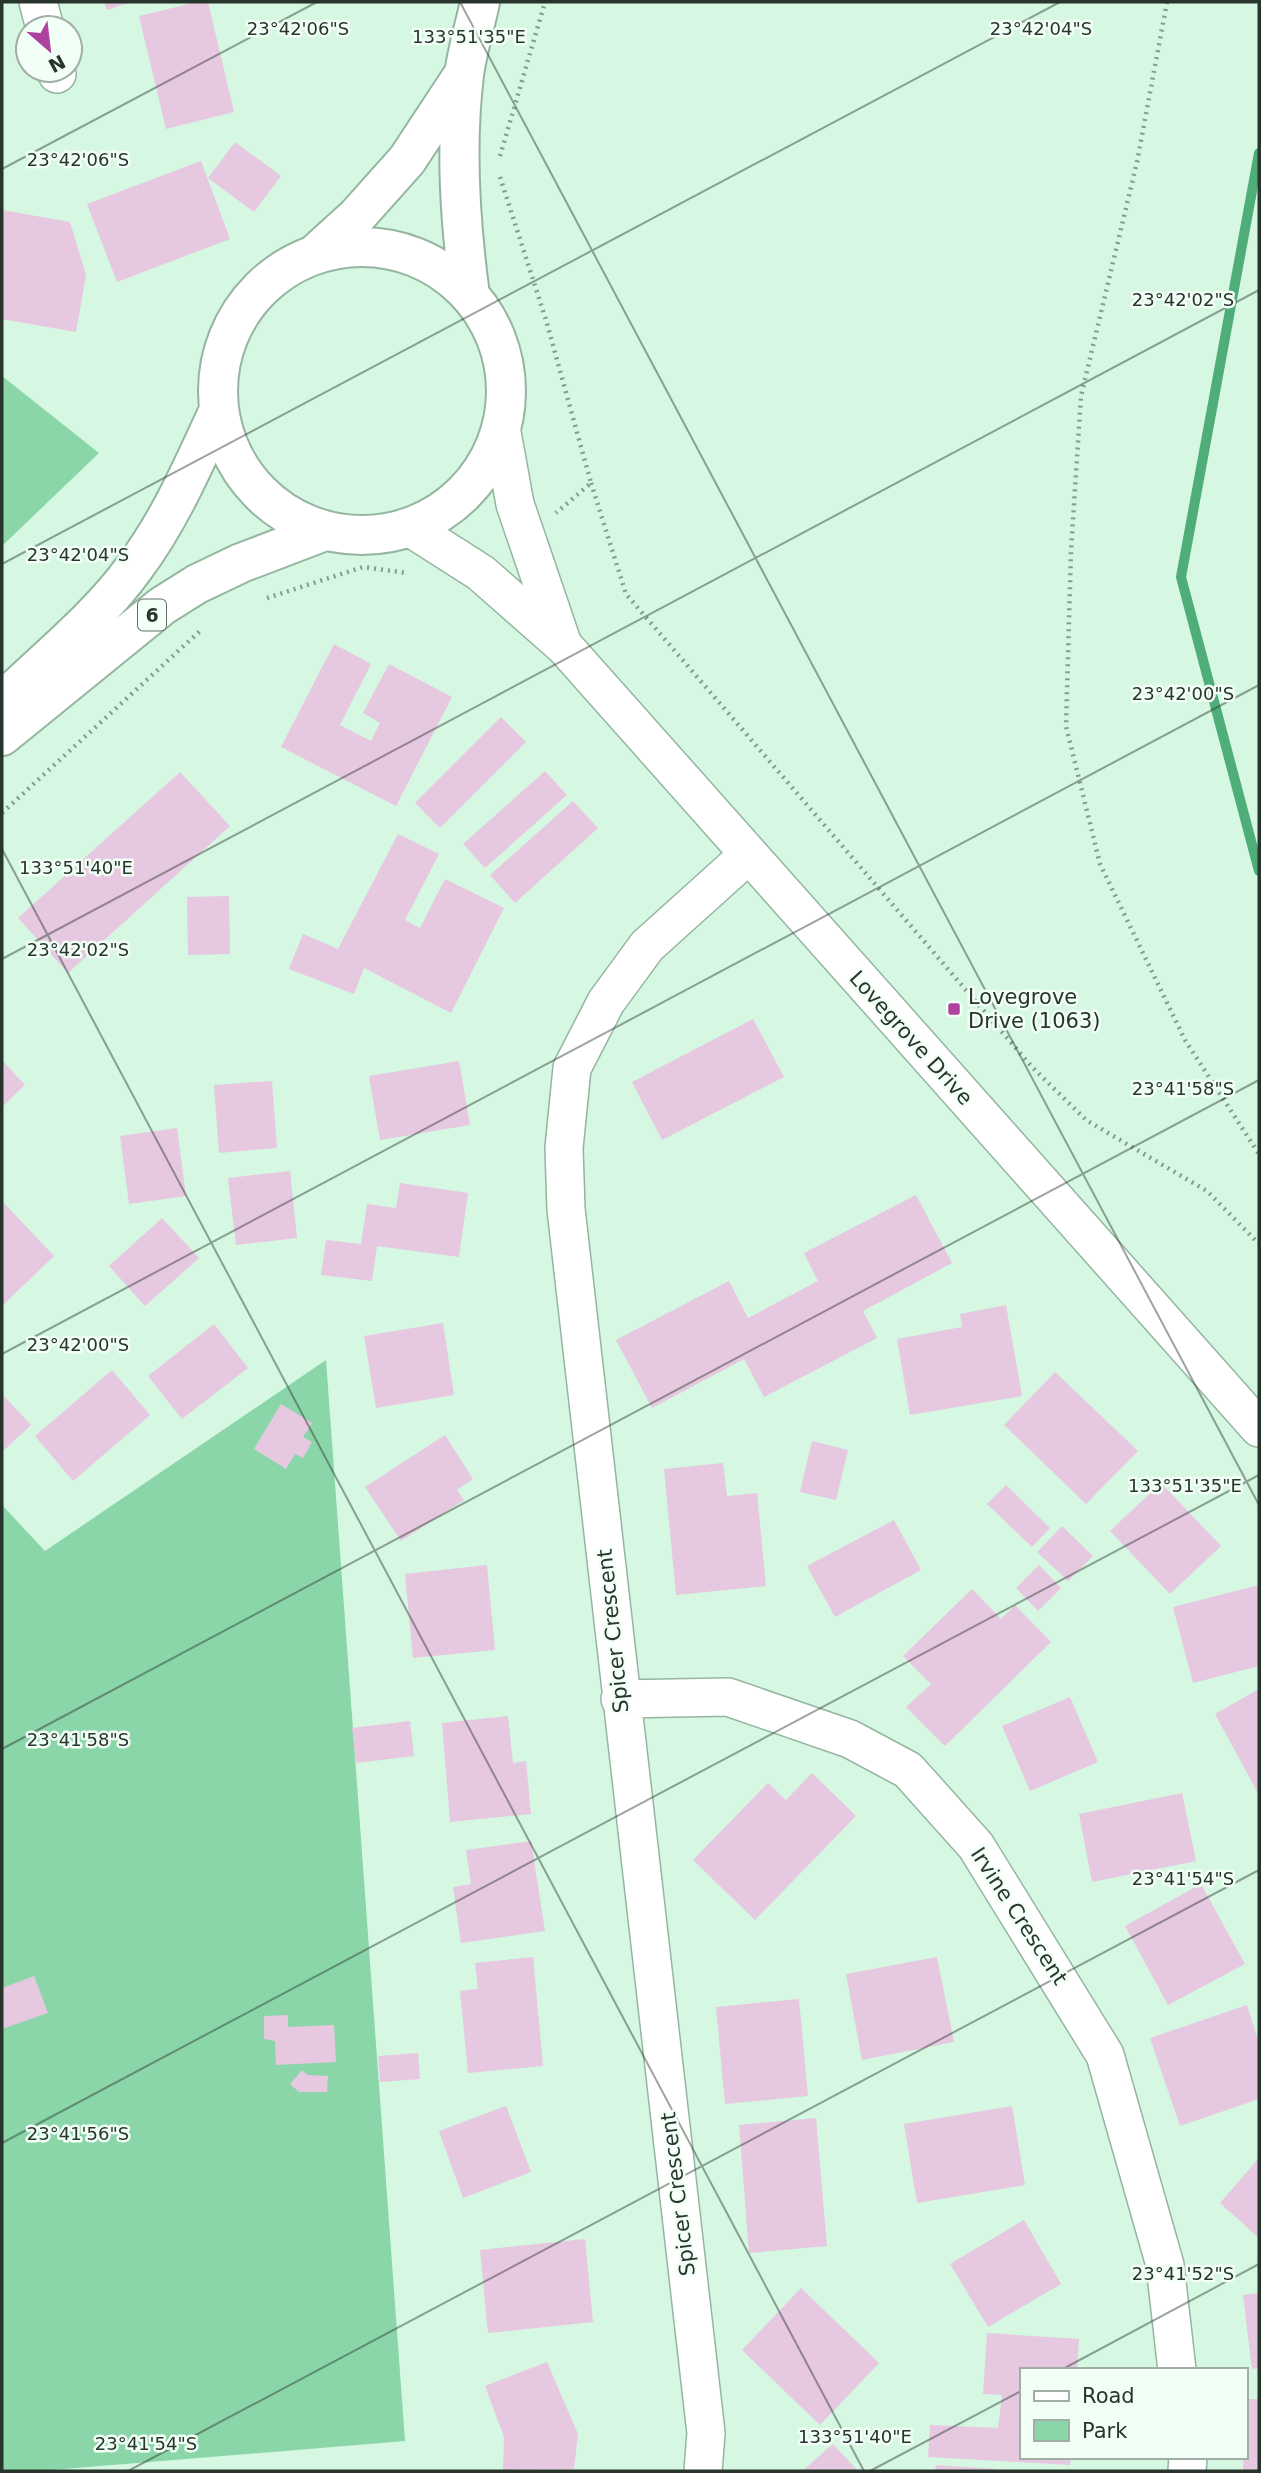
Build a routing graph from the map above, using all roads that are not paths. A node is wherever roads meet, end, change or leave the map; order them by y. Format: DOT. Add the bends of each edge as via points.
graph roads {
  1 [pos="480,2"];
  2 [pos="464,74"];
  3 [pos="314,255"];
  4 [pos="470,295"];
  5 [pos="218,412"];
  6 [pos="501,427"];
  7 [pos="409,527"];
  8 [pos="325,531"];
  9 [pos="564,646"];
  10 [pos="2,702"];
  11 [pos="2,736"];
  12 [pos="748,855"];
  13 [pos="1259,1428"];
  14 [pos="620,1699"];
  15 [pos="1177,2368"];
  16 [pos="703,2471"];
  1 -- 2 [label="main road, 6"];
  2 -- 3 [label="main road, 6" via="407,160"];
  2 -- 4 [label="main road, 6" via="460,182"];
  3 -- 4 [label="main road, 6" via="370,248 398,252 424,261"];
  3 -- 5 [label="main road, 6" via="266,284 232,329 217,384"];
  4 -- 6 [label="main road, 6" via="498,344 505,371"];
  5 -- 8 [label="main road, 6" via="237,465 253,487 275,507"];
  5 -- 10 [label="main road, 6" via="180,494 134,569"];
  6 -- 7 [label="main road, 6" via="477,478 458,499"];
  6 -- 9 [label="street, Lovegrove Drive" via="515,504"];
  7 -- 8 [label="main road, 6" via="381,534"];
  7 -- 9 [label="street, Lovegrove Drive" via="481,573"];
  8 -- 11 [label="main road, 6" via="241,563 162,606"];
  9 -- 12 [label="street, Lovegrove Drive"];
  12 -- 13 [label="street, Lovegrove Drive"];
  12 -- 14 [label="street, Spicer Crescent" via="647,946 606,1002 572,1068 564,1149 566,1209"];
  14 -- 15 [label="street, Irvine Crescent" via="728,1697 850,1738 908,1770 976,1846 1105,2055 1165,2264"];
  14 -- 16 [label="street, Spicer Crescent" via="706,2433"];
}
